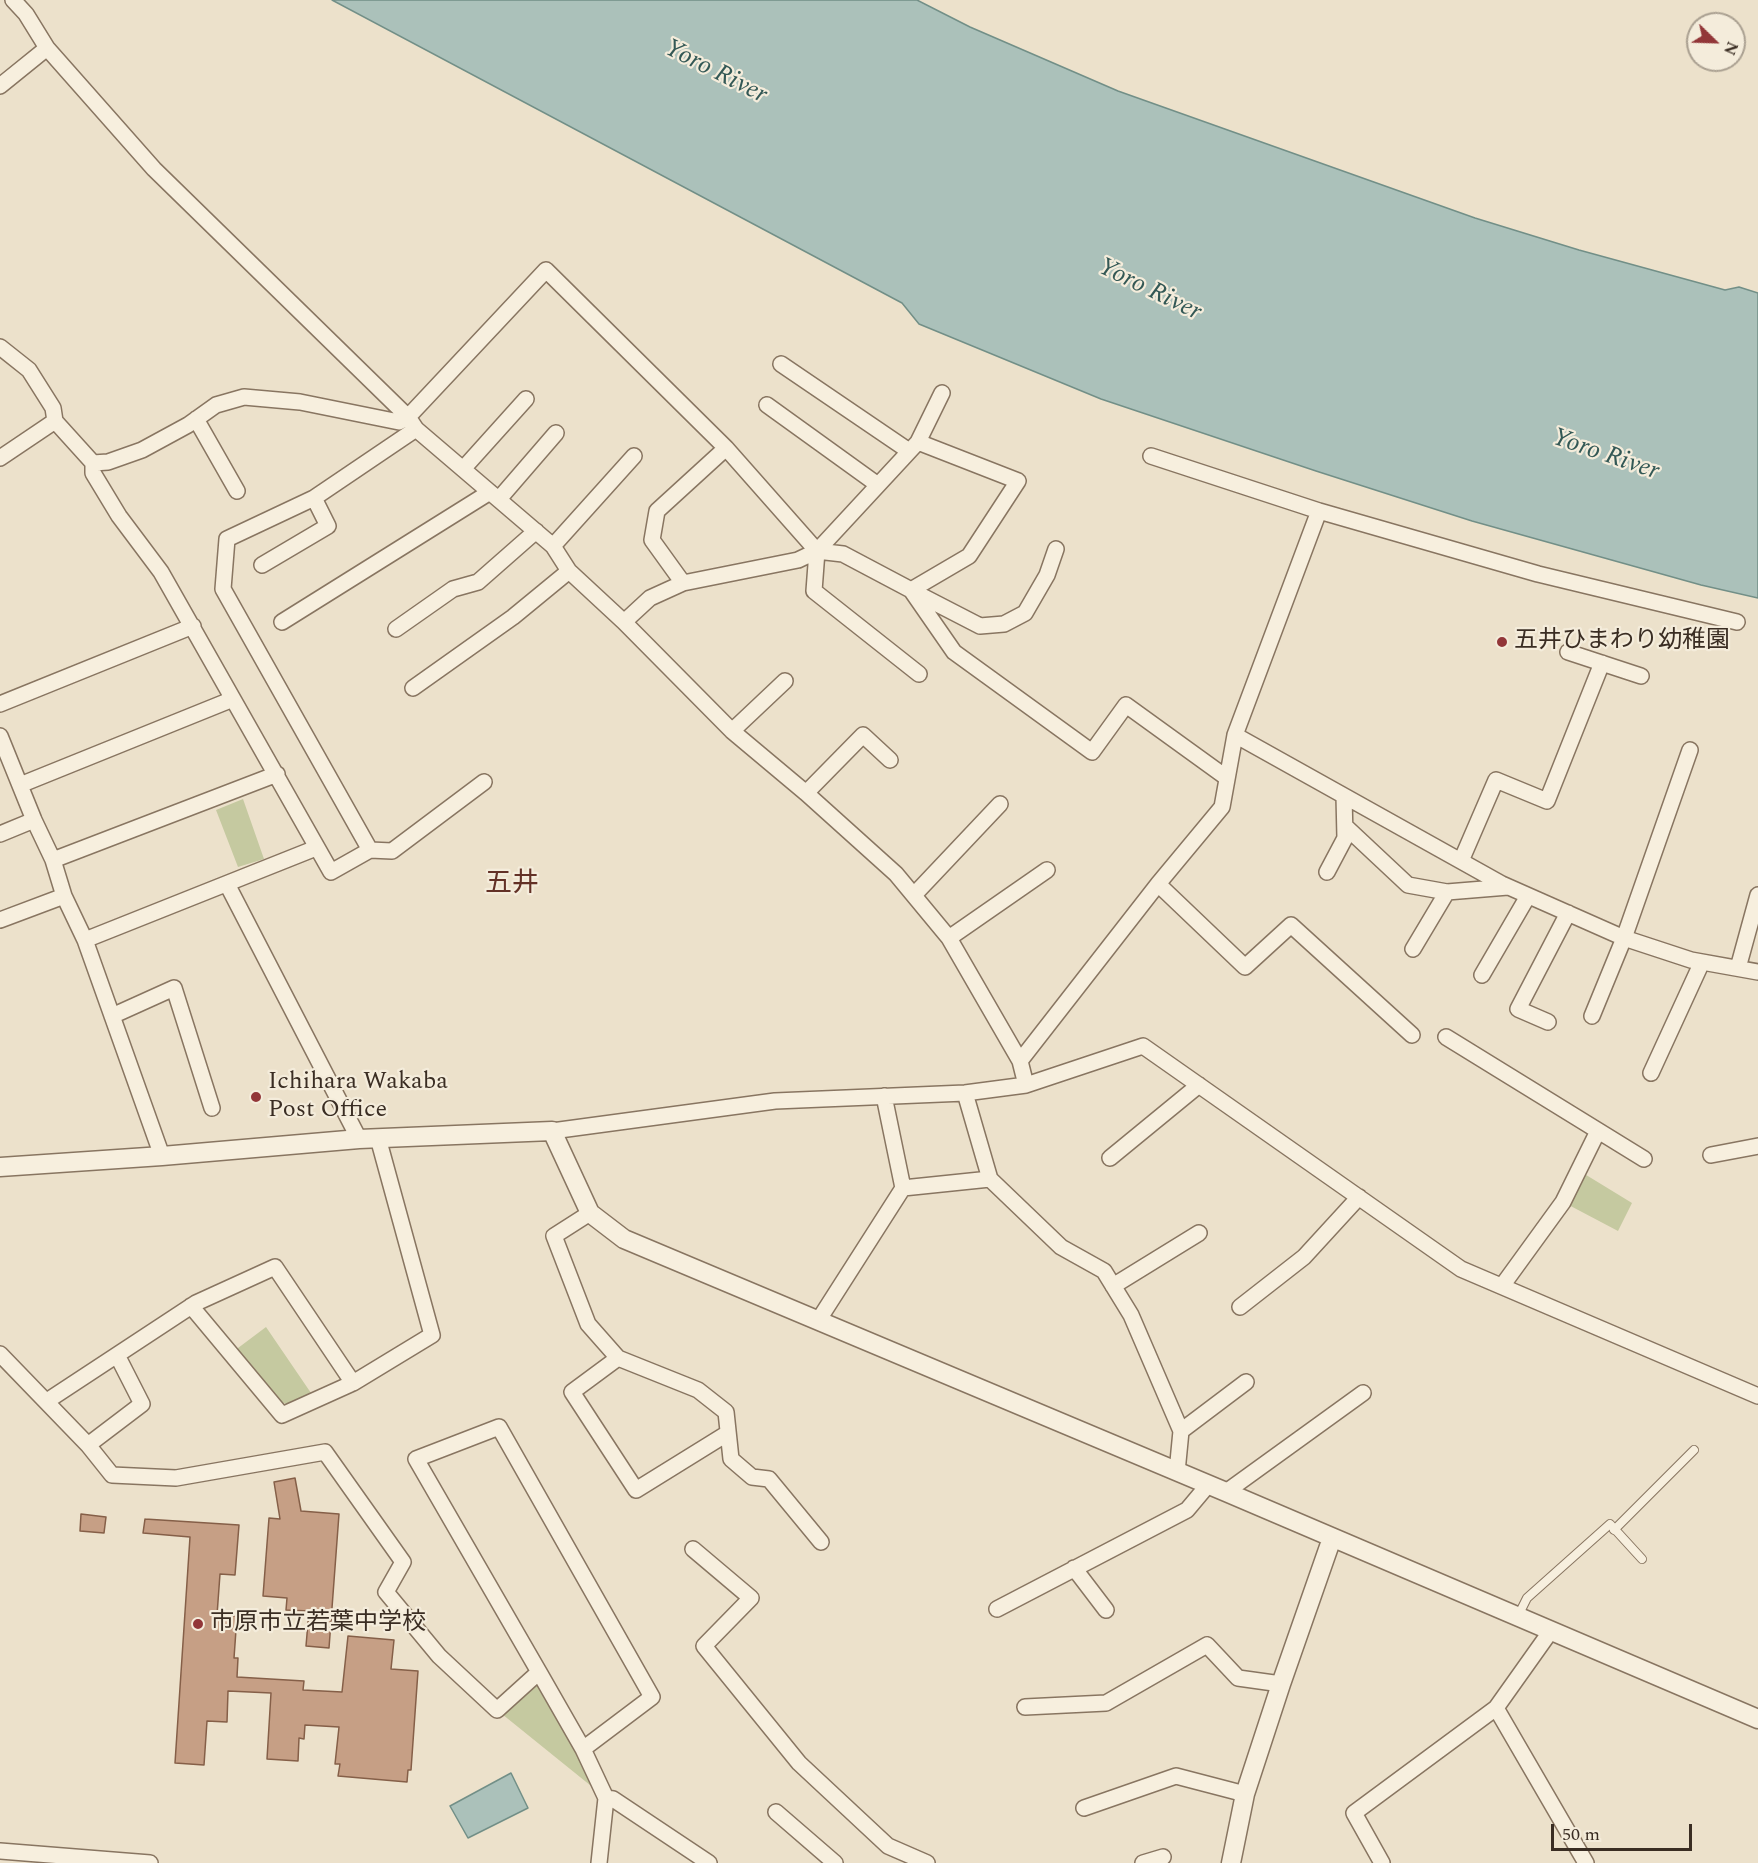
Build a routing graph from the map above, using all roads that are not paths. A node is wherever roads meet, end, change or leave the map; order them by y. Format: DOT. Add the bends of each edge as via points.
graph roads {
  1 [pos="13,0"];
  2 [pos="47,48"];
  3 [pos="0,86"];
  4 [pos="0,347"];
  5 [pos="781,364"];
  6 [pos="942,393"];
  7 [pos="526,399"];
  8 [pos="767,405"];
  9 [pos="196,419"];
  10 [pos="55,421"];
  11 [pos="412,423"];
  12 [pos="556,433"];
  13 [pos="914,446"];
  14 [pos="726,448"];
  15 [pos="634,456"];
  16 [pos="1151,456"];
  17 [pos="0,458"];
  18 [pos="93,463"];
  19 [pos="463,469"];
  20 [pos="878,485"];
  21 [pos="237,491"];
  22 [pos="494,496"];
  23 [pos="314,498"];
  24 [pos="1318,511"];
  25 [pos="536,531"];
  26 [pos="553,546"];
  27 [pos="1056,549"];
  28 [pos="817,550"];
  29 [pos="262,565"];
  30 [pos="569,571"];
  31 [pos="683,583"];
  32 [pos="911,590"];
  33 [pos="282,622"];
  34 [pos="624,622"];
  35 [pos="1737,622"];
  36 [pos="193,626"];
  37 [pos="396,629"];
  38 [pos="1568,652"];
  39 [pos="1602,663"];
  40 [pos="919,675"];
  41 [pos="1641,676"];
  42 [pos="785,681"];
  43 [pos="413,688"];
  44 [pos="233,699"];
  45 [pos="0,704"];
  46 [pos="732,730"];
  47 [pos="1235,735"];
  48 [pos="1,743"];
  49 [pos="1690,750"];
  50 [pos="890,760"];
  51 [pos="277,774"];
  52 [pos="1227,778"];
  53 [pos="484,782"];
  54 [pos="21,785"];
  55 [pos="806,793"];
  56 [pos="1344,796"];
  57 [pos="1000,804"];
  58 [pos="34,820"];
  59 [pos="1345,826"];
  60 [pos="0,834"];
  61 [pos="316,848"];
  62 [pos="370,850"];
  63 [pos="53,860"];
  64 [pos="1461,861"];
  65 [pos="1047,870"];
  66 [pos="1327,872"];
  67 [pos="226,884"];
  68 [pos="1158,884"];
  69 [pos="1508,886"];
  70 [pos="1447,892"];
  71 [pos="1758,895"];
  72 [pos="64,896"];
  73 [pos="914,896"];
  74 [pos="1528,896"];
  75 [pos="1568,914"];
  76 [pos="0,920"];
  77 [pos="949,938"];
  78 [pos="1624,938"];
  79 [pos="85,940"];
  80 [pos="1413,949"];
  81 [pos="1702,962"];
  82 [pos="1738,968"];
  83 [pos="1758,972"];
  84 [pos="1482,975"];
  85 [pos="112,1016"];
  86 [pos="1592,1016"];
  87 [pos="1548,1022"];
  88 [pos="1412,1035"];
  89 [pos="1446,1037"];
  90 [pos="1020,1061"];
  91 [pos="1651,1073"];
  92 [pos="1026,1084"];
  93 [pos="1200,1085"];
  94 [pos="965,1093"];
  95 [pos="884,1096"];
  96 [pos="212,1108"];
  97 [pos="552,1131"];
  98 [pos="1598,1131"];
  99 [pos="378,1138"];
  100 [pos="359,1139"];
  101 [pos="1758,1146"];
  102 [pos="1711,1155"];
  103 [pos="162,1156"];
  104 [pos="1110,1158"];
  105 [pos="1644,1160"];
  106 [pos="0,1167"];
  107 [pos="990,1179"];
  108 [pos="903,1188"];
  109 [pos="1359,1197"];
  110 [pos="590,1213"];
  111 [pos="1199,1233"];
  112 [pos="1113,1286"];
  113 [pos="1502,1286"];
  114 [pos="191,1306"];
  115 [pos="1240,1307"];
  116 [pos="818,1321"];
  117 [pos="0,1354"];
  118 [pos="117,1355"];
  119 [pos="618,1358"];
  120 [pos="1246,1382"];
  121 [pos="353,1383"];
  122 [pos="1363,1392"];
  123 [pos="1758,1396"];
  124 [pos="47,1401"];
  125 [pos="1181,1431"];
  126 [pos="728,1433"];
  127 [pos="88,1445"];
  128 [pos="1694,1450"];
  129 [pos="1177,1472"];
  130 [pos="1208,1485"];
  131 [pos="1226,1492"];
  132 [pos="1614,1530"];
  133 [pos="1332,1538"];
  134 [pos="820,1542"];
  135 [pos="693,1549"];
  136 [pos="1642,1559"];
  137 [pos="1074,1568"];
  138 [pos="997,1609"];
  139 [pos="1106,1610"];
  140 [pos="1518,1617"];
  141 [pos="1550,1632"];
  142 [pos="539,1672"];
  143 [pos="1281,1684"];
  144 [pos="1026,1707"];
  145 [pos="1496,1708"];
  146 [pos="1758,1719"];
  147 [pos="583,1749"];
  148 [pos="1245,1794"];
  149 [pos="606,1798"];
  150 [pos="1084,1808"];
  151 [pos="776,1812"];
  152 [pos="0,1851"];
  153 [pos="1163,1857"];
  154 [pos="150,1863"];
  155 [pos="599,1863"];
  156 [pos="709,1863"];
  157 [pos="835,1863"];
  158 [pos="927,1863"];
  159 [pos="1143,1863"];
  160 [pos="1231,1863"];
  161 [pos="1382,1863"];
  162 [pos="1586,1863"];
  1 -- 2 [label="street"];
  2 -- 3 [label="street"];
  2 -- 11 [label="street" via="154,169"];
  4 -- 10 [label="street" via="29,370 53,408"];
  5 -- 13 [label="street"];
  6 -- 13 [label="street"];
  7 -- 19 [label="street"];
  8 -- 20 [label="street"];
  9 -- 11 [label="street" via="216,405 244,397 300,402"];
  9 -- 18 [label="street" via="142,450"];
  9 -- 21 [label="street"];
  10 -- 17 [label="street"];
  10 -- 18 [label="street"];
  11 -- 14 [label="street" via="546,270"];
  11 -- 19 [label="street"];
  11 -- 23 [label="street"];
  12 -- 22 [label="street"];
  13 -- 20 [label="street"];
  13 -- 32 [label="street" via="1018,481 969,556"];
  14 -- 28 [label="street"];
  14 -- 31 [label="street" via="657,511 652,540"];
  15 -- 26 [label="street"];
  16 -- 24 [label="street"];
  18 -- 36 [label="street" via="93,473 103,490 161,572"];
  19 -- 22 [label="street"];
  20 -- 28 [label="street"];
  22 -- 25 [label="street"];
  22 -- 33 [label="street"];
  23 -- 29 [label="street" via="328,526"];
  23 -- 62 [label="street" via="226,539 223,589"];
  24 -- 35 [label="street" via="1538,574"];
  24 -- 47 [label="street"];
  25 -- 26 [label="street"];
  25 -- 37 [label="street" via="478,582 453,589"];
  26 -- 30 [label="street"];
  27 -- 32 [label="street" via="1047,575 1024,613 1004,624 980,626"];
  28 -- 31 [label="street" via="798,560"];
  28 -- 32 [label="street" via="843,554"];
  28 -- 40 [label="street" via="814,591"];
  30 -- 34 [label="street"];
  30 -- 43 [label="street" via="513,617"];
  31 -- 34 [label="street" via="650,598"];
  32 -- 52 [label="street" via="954,652 1092,752 1126,705"];
  34 -- 46 [label="street"];
  36 -- 44 [label="street"];
  36 -- 45 [label="street"];
  38 -- 39 [label="street"];
  39 -- 41 [label="street"];
  39 -- 64 [label="street" via="1547,801 1496,780"];
  42 -- 46 [label="street"];
  44 -- 51 [label="street"];
  44 -- 54 [label="street"];
  46 -- 55 [label="street"];
  47 -- 52 [label="street"];
  47 -- 56 [label="street"];
  48 -- 54 [label="street"];
  49 -- 78 [label="street"];
  50 -- 55 [label="street" via="863,735"];
  51 -- 61 [label="street"];
  51 -- 63 [label="street"];
  52 -- 68 [label="street" via="1222,807"];
  53 -- 62 [label="street" via="392,851"];
  54 -- 58 [label="street"];
  55 -- 73 [label="street" via="896,874"];
  56 -- 59 [label="street"];
  56 -- 64 [label="street"];
  57 -- 73 [label="street"];
  58 -- 60 [label="street"];
  58 -- 63 [label="street"];
  59 -- 66 [label="street" via="1346,838"];
  59 -- 70 [label="street" via="1408,885"];
  61 -- 62 [label="street" via="332,872"];
  61 -- 67 [label="street"];
  63 -- 72 [label="street"];
  64 -- 69 [label="street"];
  65 -- 77 [label="street"];
  67 -- 79 [label="street"];
  67 -- 100 [label="street"];
  68 -- 88 [label="street" via="1245,967 1291,925"];
  68 -- 90 [label="street"];
  69 -- 70 [label="street"];
  69 -- 74 [label="street"];
  70 -- 80 [label="street"];
  71 -- 82 [label="street"];
  72 -- 76 [label="street"];
  72 -- 79 [label="street"];
  73 -- 77 [label="street"];
  74 -- 75 [label="street"];
  74 -- 84 [label="street"];
  75 -- 78 [label="street"];
  75 -- 87 [label="street" via="1518,1009"];
  77 -- 90 [label="street"];
  78 -- 81 [label="street"];
  78 -- 86 [label="street"];
  79 -- 85 [label="street"];
  81 -- 82 [label="street"];
  81 -- 91 [label="street"];
  82 -- 83 [label="street"];
  85 -- 96 [label="street" via="174,988"];
  85 -- 103 [label="street"];
  89 -- 98 [label="street"];
  90 -- 92 [label="street"];
  92 -- 93 [label="street" via="1143,1046"];
  92 -- 94 [label="street"];
  93 -- 104 [label="street"];
  93 -- 109 [label="street"];
  94 -- 95 [label="street"];
  94 -- 107 [label="street"];
  95 -- 97 [label="street" via="776,1101"];
  95 -- 108 [label="street"];
  97 -- 99 [label="street"];
  97 -- 110 [label="street"];
  98 -- 105 [label="street"];
  98 -- 113 [label="street" via="1563,1202"];
  99 -- 100 [label="street"];
  99 -- 121 [label="street" via="432,1335"];
  100 -- 103 [label="street"];
  101 -- 102 [label="street"];
  103 -- 106 [label="street"];
  107 -- 108 [label="street"];
  107 -- 112 [label="street" via="1061,1247 1104,1271"];
  108 -- 116 [label="street"];
  109 -- 113 [label="street" via="1461,1269"];
  109 -- 115 [label="street" via="1304,1257"];
  110 -- 116 [label="street" via="624,1239"];
  110 -- 119 [label="street" via="554,1236 588,1324"];
  111 -- 112 [label="street"];
  112 -- 125 [label="street" via="1131,1315"];
  113 -- 123 [label="street"];
  114 -- 118 [label="street"];
  114 -- 121 [label="street" via="282,1415"];
  114 -- 121 [label="street" via="276,1267"];
  116 -- 129 [label="street"];
  117 -- 124 [label="street"];
  118 -- 124 [label="street"];
  118 -- 127 [label="street" via="142,1404"];
  119 -- 126 [label="street" via="698,1390 726,1412"];
  119 -- 126 [label="street" via="572,1392 636,1490"];
  120 -- 125 [label="street"];
  122 -- 131 [label="street"];
  124 -- 127 [label="street"];
  125 -- 129 [label="street"];
  126 -- 134 [label="street" via="730,1459 752,1477 769,1479"];
  127 -- 142 [label="street" via="112,1475 176,1478 325,1452 403,1562 386,1592 439,1656 497,1710"];
  128 -- 132 [label="lane"];
  129 -- 130 [label="street"];
  130 -- 131 [label="street"];
  130 -- 137 [label="street" via="1187,1510"];
  131 -- 133 [label="street"];
  132 -- 136 [label="lane"];
  132 -- 140 [label="lane" via="1610,1524 1527,1598"];
  133 -- 140 [label="street"];
  133 -- 143 [label="street"];
  135 -- 158 [label="street" via="751,1598 704,1646 799,1763 888,1846"];
  137 -- 138 [label="street"];
  137 -- 139 [label="street"];
  140 -- 141 [label="street"];
  141 -- 145 [label="street"];
  141 -- 146 [label="street"];
  142 -- 147 [label="street"];
  142 -- 147 [label="street" via="416,1459 499,1427 652,1697"];
  143 -- 144 [label="street" via="1238,1678 1207,1645 1106,1703"];
  143 -- 148 [label="street"];
  145 -- 161 [label="street" via="1354,1813"];
  145 -- 162 [label="street"];
  147 -- 149 [label="street"];
  148 -- 150 [label="street" via="1176,1776"];
  148 -- 160 [label="street"];
  149 -- 155 [label="street"];
  149 -- 156 [label="street" via="614,1799"];
  151 -- 157 [label="street"];
  152 -- 154 [label="street"];
  153 -- 159 [label="street"];
}
